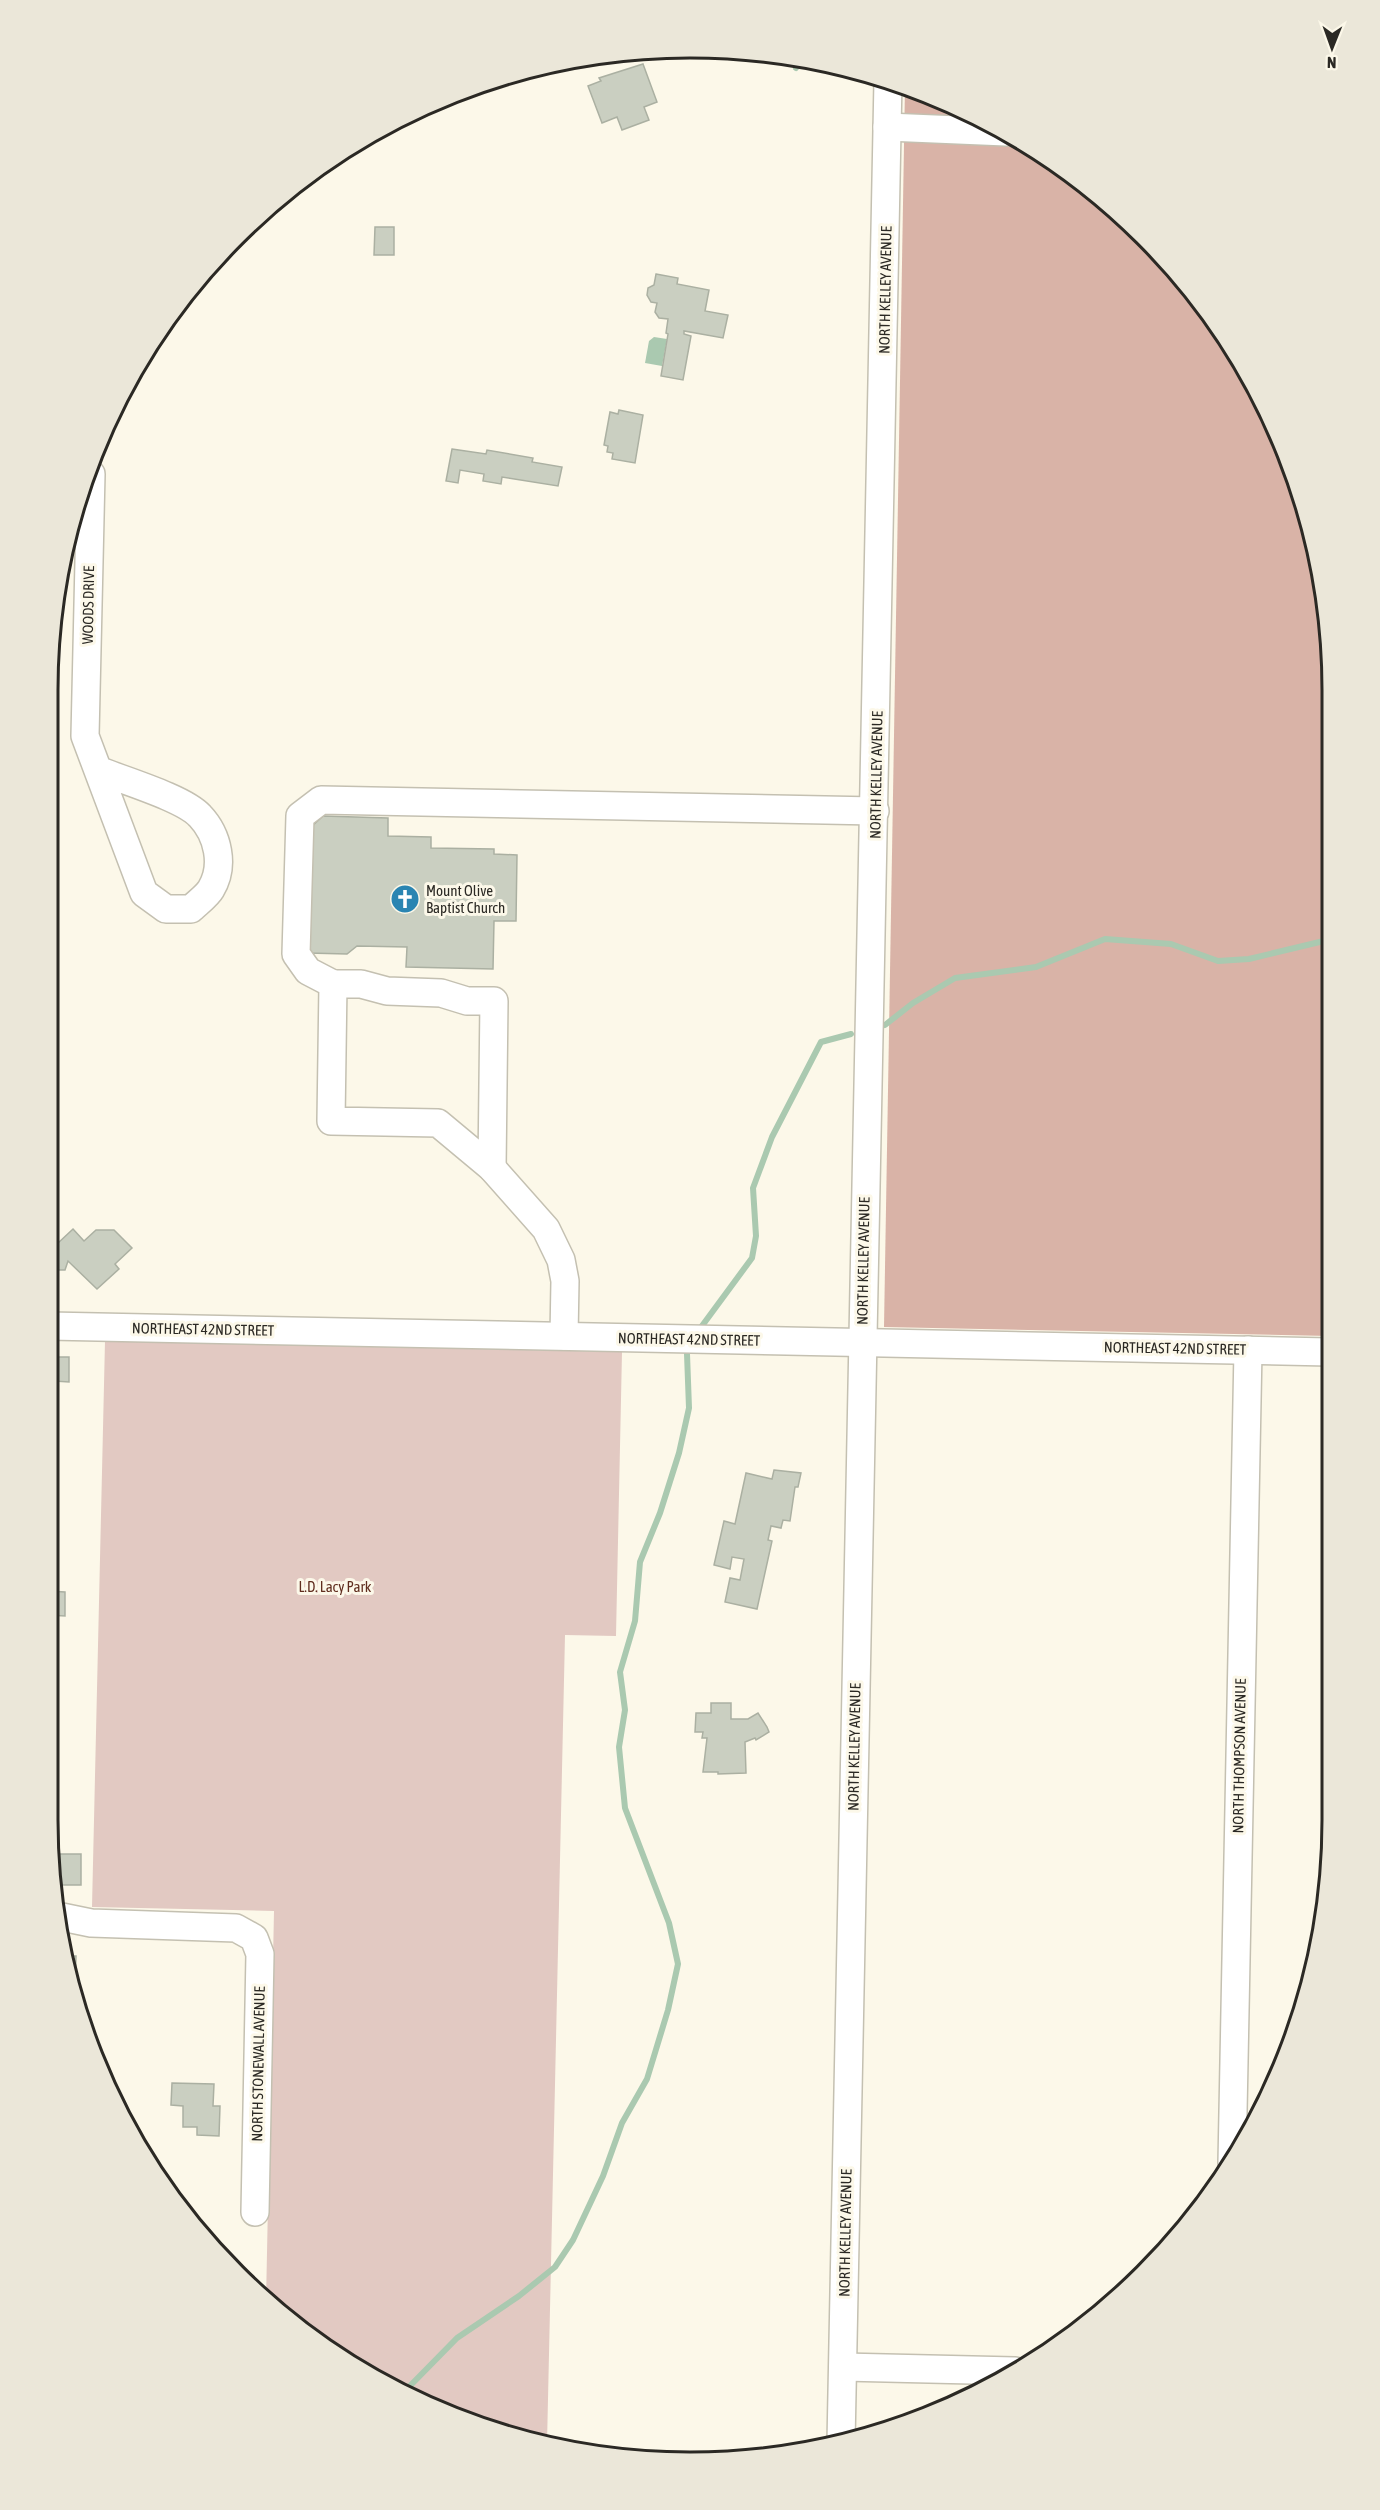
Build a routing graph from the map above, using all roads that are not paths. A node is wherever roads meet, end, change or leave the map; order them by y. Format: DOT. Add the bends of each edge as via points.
graph roads {
  1 [pos="888,90"];
  2 [pos="887,127"];
  3 [pos="983,131"];
  4 [pos="91,491"];
  5 [pos="98,770"];
  6 [pos="875,811"];
  7 [pos="333,984"];
  8 [pos="492,1168"];
  9 [pos="58,1326"];
  10 [pos="564,1336"];
  11 [pos="861,1342"];
  12 [pos="1248,1350"];
  13 [pos="1322,1352"];
  14 [pos="67,1918"];
  15 [pos="1232,2143"];
  16 [pos="255,2212"];
  17 [pos="843,2367"];
  18 [pos="999,2371"];
  19 [pos="841,2433"];
  1 -- 2 [label="street, NORTH KELLEY AVENUE"];
  2 -- 3 [label="street"];
  2 -- 6 [label="street, NORTH KELLEY AVENUE"];
  4 -- 5 [label="street, WOODS DRIVE" via="86,736"];
  5 -- 5 [label="street" via="144,893 166,909 191,909 211,889 221,859 200,815"];
  6 -- 7 [label="street" via="321,800 300,816 296,954 308,971"];
  6 -- 11 [label="street, NORTH KELLEY AVENUE"];
  7 -- 8 [label="street" via="331,1121 438,1123"];
  7 -- 8 [label="street" via="494,1001"];
  8 -- 10 [label="street" via="546,1229 561,1260 565,1281"];
  9 -- 10 [label="street, NORTHEAST 42ND STREET"];
  10 -- 11 [label="street, NORTHEAST 42ND STREET"];
  11 -- 12 [label="street, NORTHEAST 42ND STREET"];
  11 -- 17 [label="street, NORTH KELLEY AVENUE"];
  12 -- 13 [label="street, NORTHEAST 42ND STREET"];
  12 -- 15 [label="street, NORTH THOMPSON AVENUE"];
  14 -- 16 [label="street, NORTH STONEWALL AVENUE" via="91,1923 236,1928 254,1938 260,1954"];
  17 -- 18 [label="street"];
  17 -- 19 [label="street, NORTH KELLEY AVENUE"];
}
